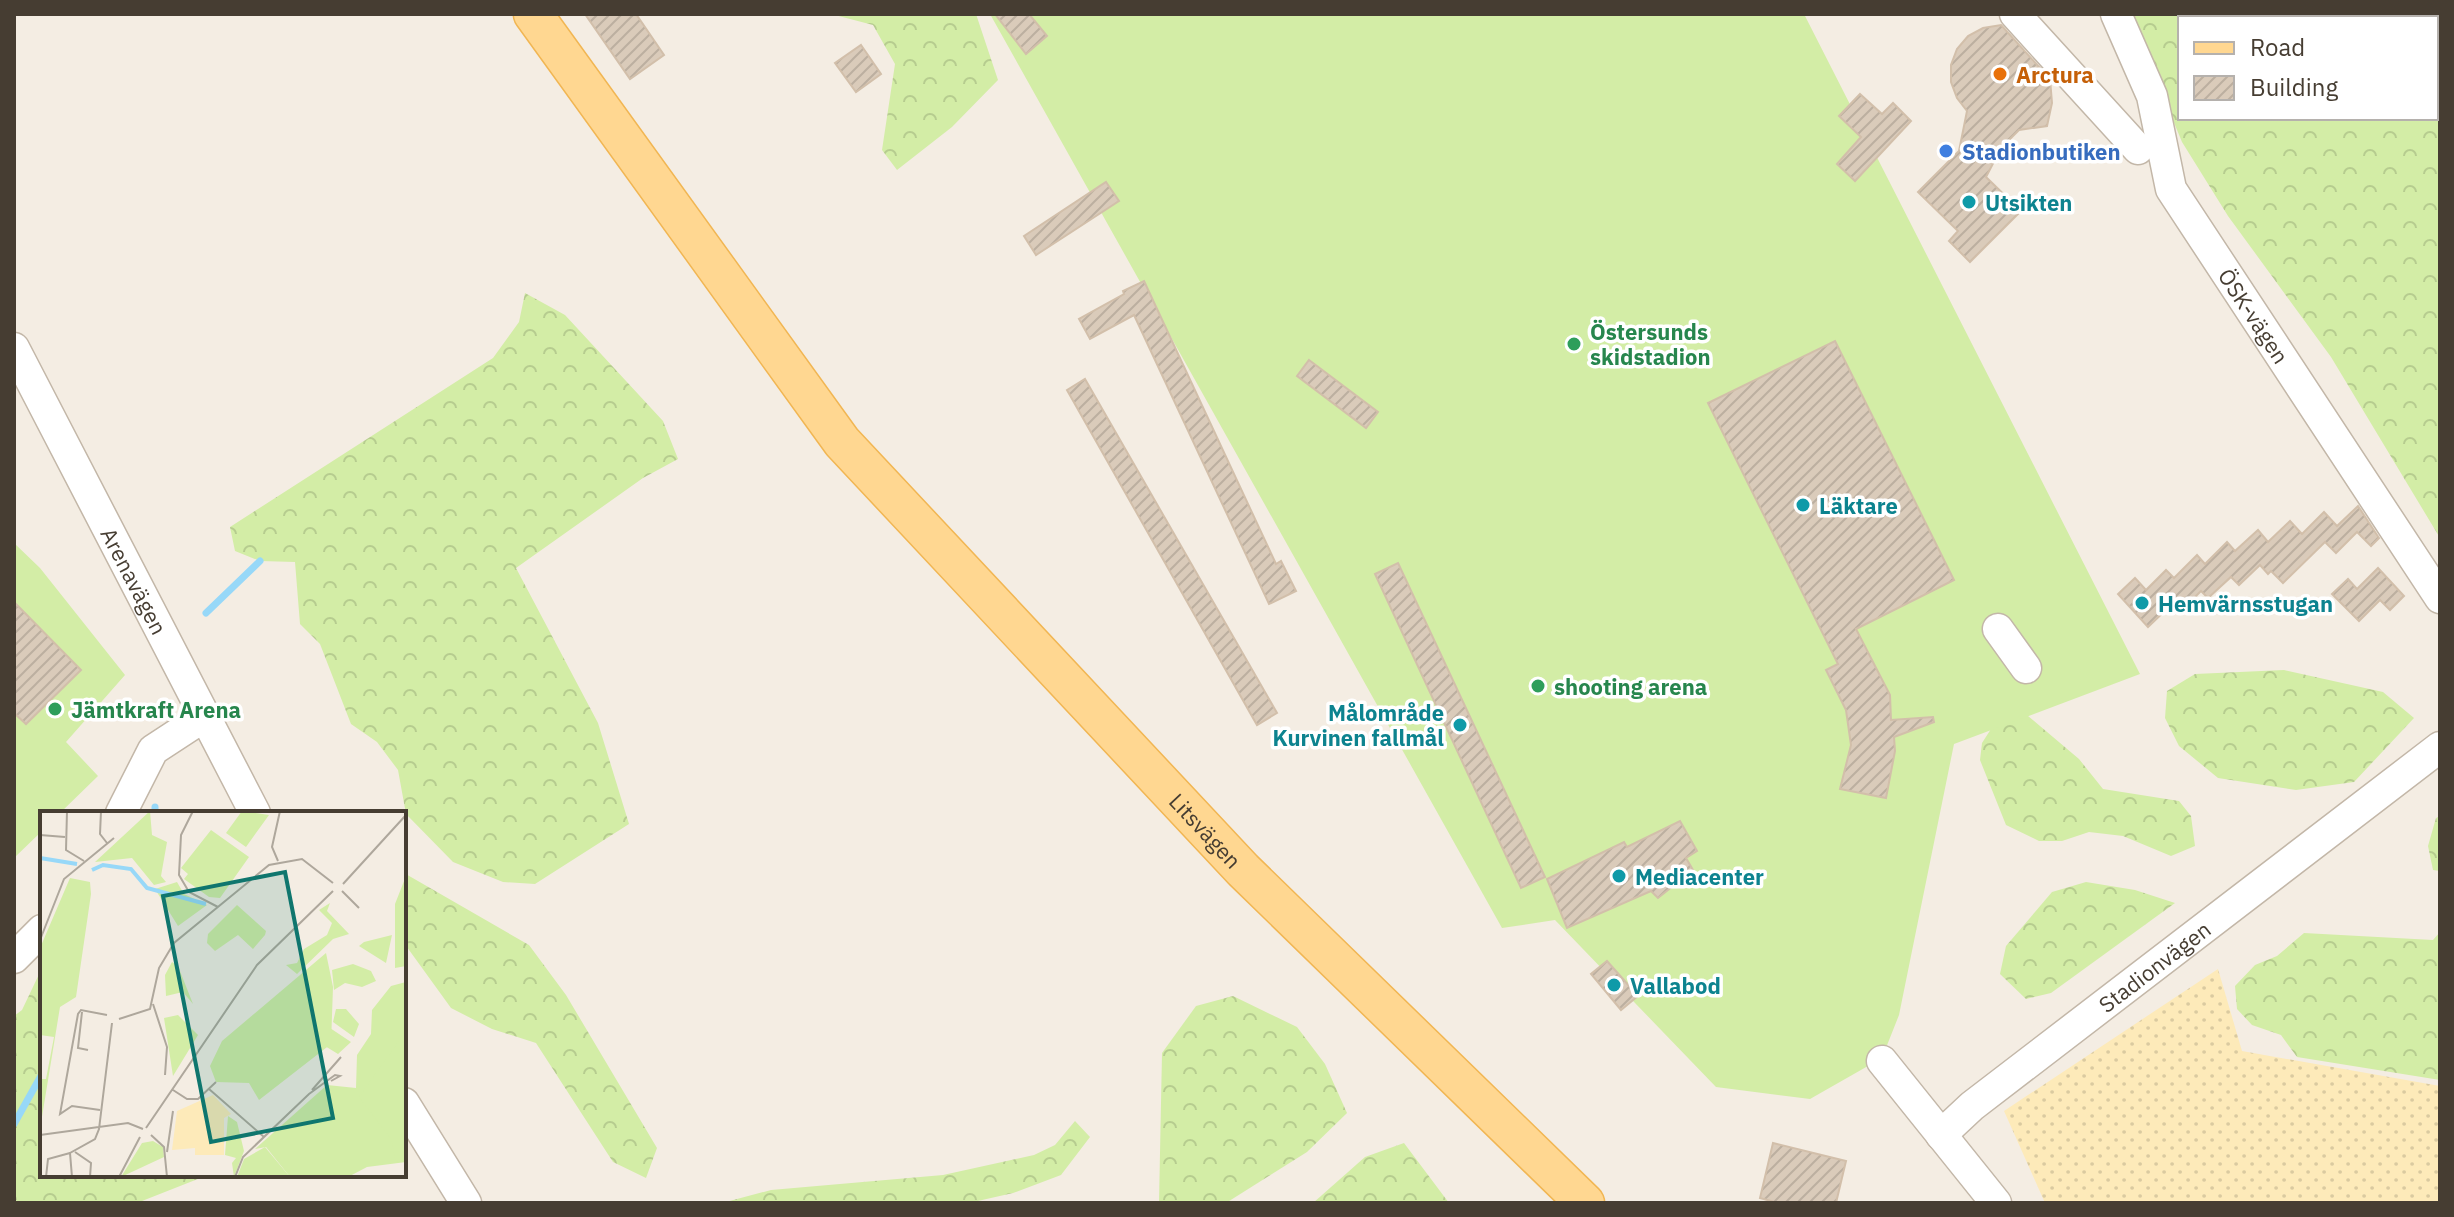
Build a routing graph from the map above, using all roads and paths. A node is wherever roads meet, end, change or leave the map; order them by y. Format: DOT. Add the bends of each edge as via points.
graph roads {
  1 [pos="533,14"];
  2 [pos="2015,14"];
  3 [pos="2116,14"];
  4 [pos="2138,149"];
  5 [pos="14,348"];
  6 [pos="2440,598"];
  7 [pos="1998,629"];
  8 [pos="2026,668"];
  9 [pos="205,716"];
  10 [pos="2440,747"];
  11 [pos="122,811"];
  12 [pos="254,811"];
  13 [pos="40,932"];
  14 [pos="14,958"];
  15 [pos="1882,1061"];
  16 [pos="406,1106"];
  17 [pos="1941,1135"];
  18 [pos="466,1203"];
  19 [pos="1585,1203"];
  20 [pos="1996,1203"];
  1 -- 19 [label="main road, Litsvägen" via="842,442 1243,870"];
  2 -- 4 [label="street"];
  3 -- 6 [label="street, ÖSK-vägen" via="2152,96 2171,189"];
  5 -- 9 [label="street, Arenavägen"];
  7 -- 8 [label="street"];
  9 -- 11 [label="street" via="153,750"];
  9 -- 12 [label="street, Arenavägen"];
  10 -- 17 [label="street, Stadionvägen"];
  13 -- 14 [label="street"];
  15 -- 17 [label="street"];
  16 -- 18 [label="street"];
  17 -- 20 [label="street"];
}
